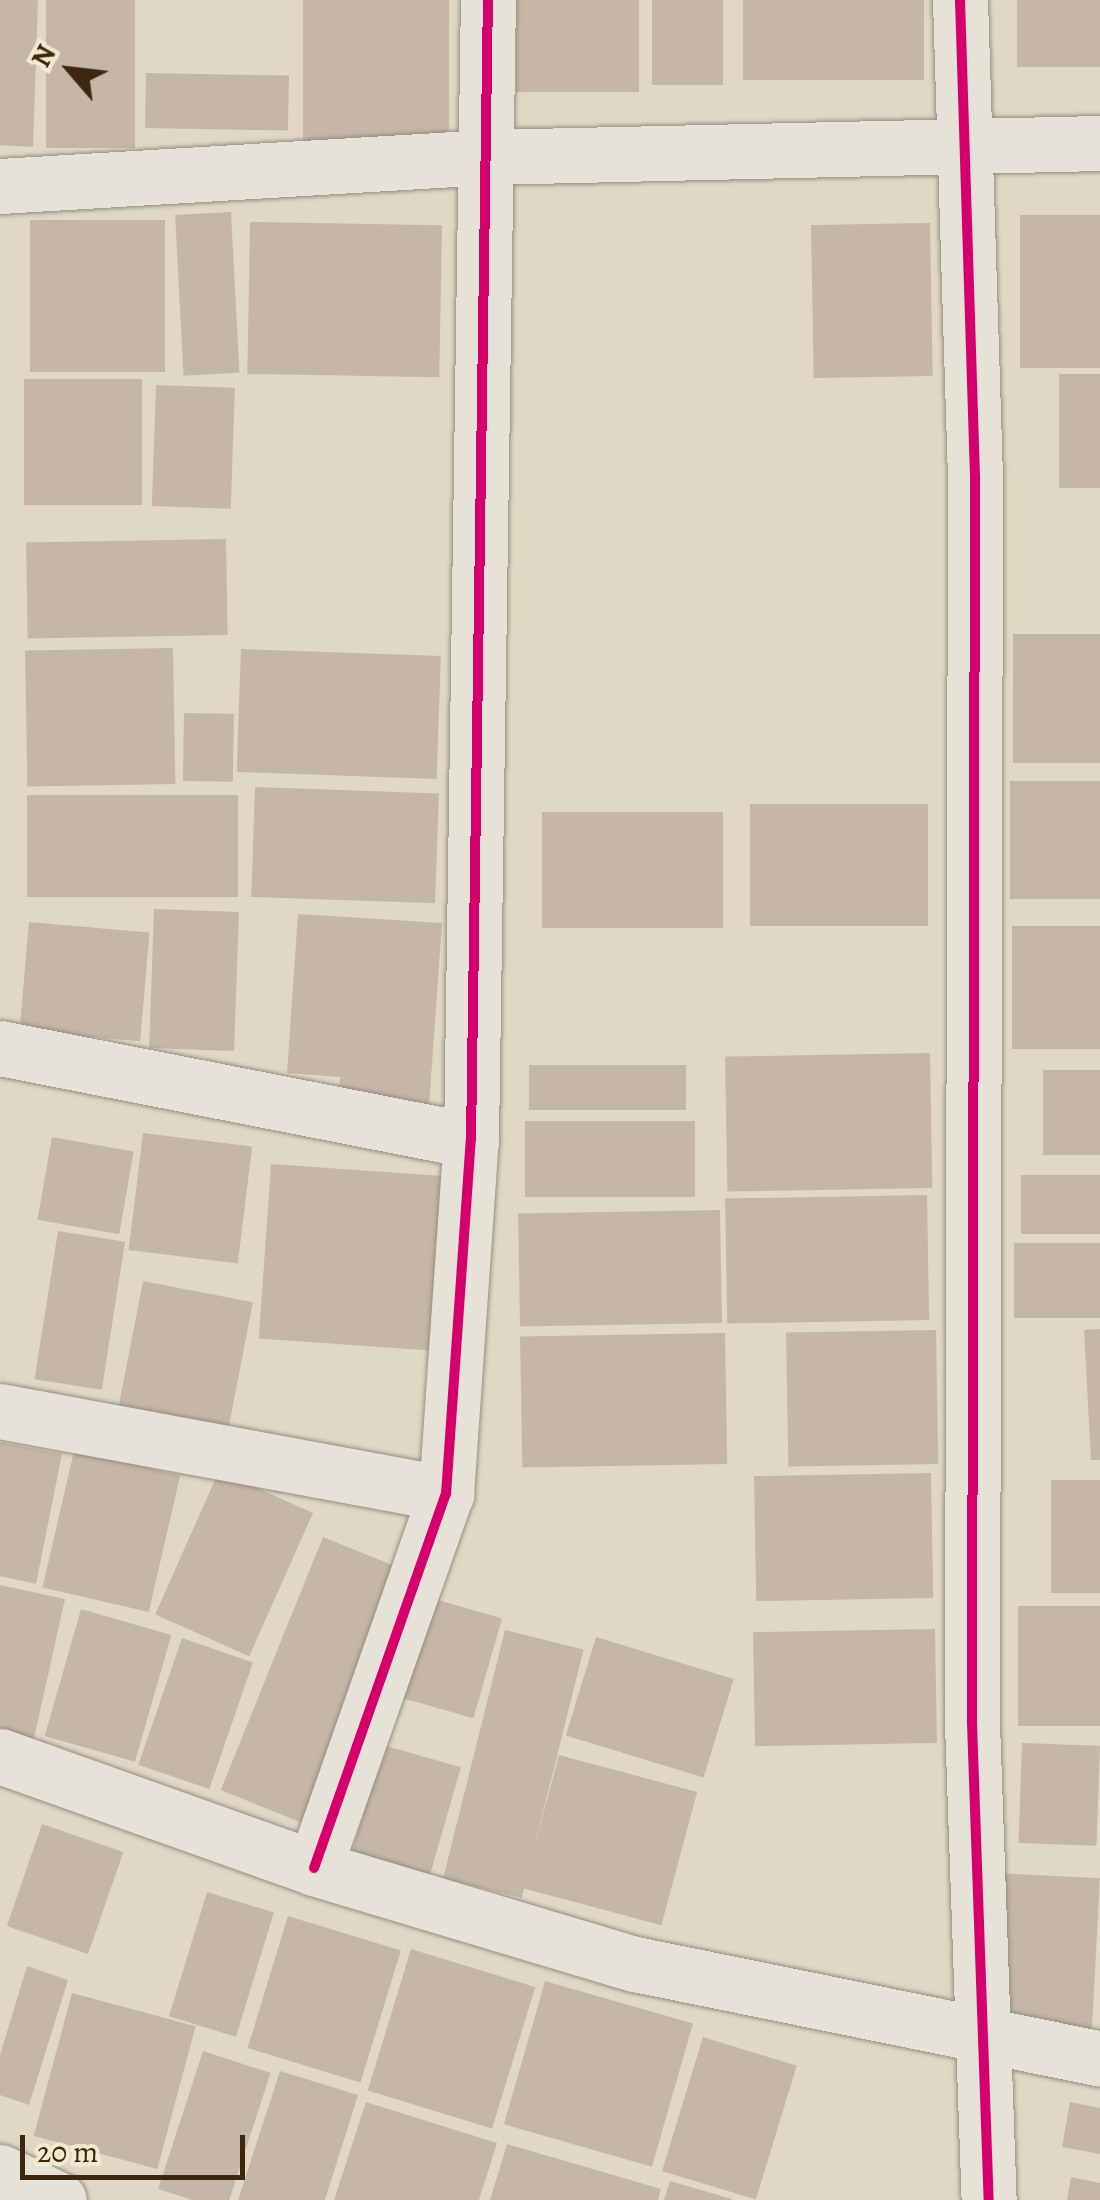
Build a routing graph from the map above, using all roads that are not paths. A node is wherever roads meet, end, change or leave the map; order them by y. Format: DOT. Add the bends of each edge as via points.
graph roads {
  1 [pos="488,0"];
  2 [pos="960,0"];
  3 [pos="1100,143"];
  4 [pos="961,144"];
  5 [pos="488,157"];
  6 [pos="0,186"];
  7 [pos="0,1048"];
  8 [pos="471,1140"];
  9 [pos="0,1411"];
  10 [pos="446,1494"];
  11 [pos="0,1756"];
  12 [pos="314,1868"];
  13 [pos="977,2037"];
  14 [pos="1100,2059"];
  15 [pos="0,2172"];
  16 [pos="58,2200"];
  17 [pos="989,2200"];
  1 -- 5 [label="street"];
  2 -- 4 [label="street"];
  3 -- 4 [label="street"];
  4 -- 5 [label="street"];
  4 -- 13 [label="street" via="975,478"];
  5 -- 6 [label="street"];
  5 -- 8 [label="street"];
  7 -- 8 [label="street"];
  8 -- 10 [label="street"];
  9 -- 10 [label="street"];
  10 -- 12 [label="street"];
  11 -- 12 [label="street"];
  12 -- 13 [label="street" via="635,1964"];
  13 -- 14 [label="street"];
  13 -- 17 [label="street"];
  15 -- 16 [label="street"];
}
